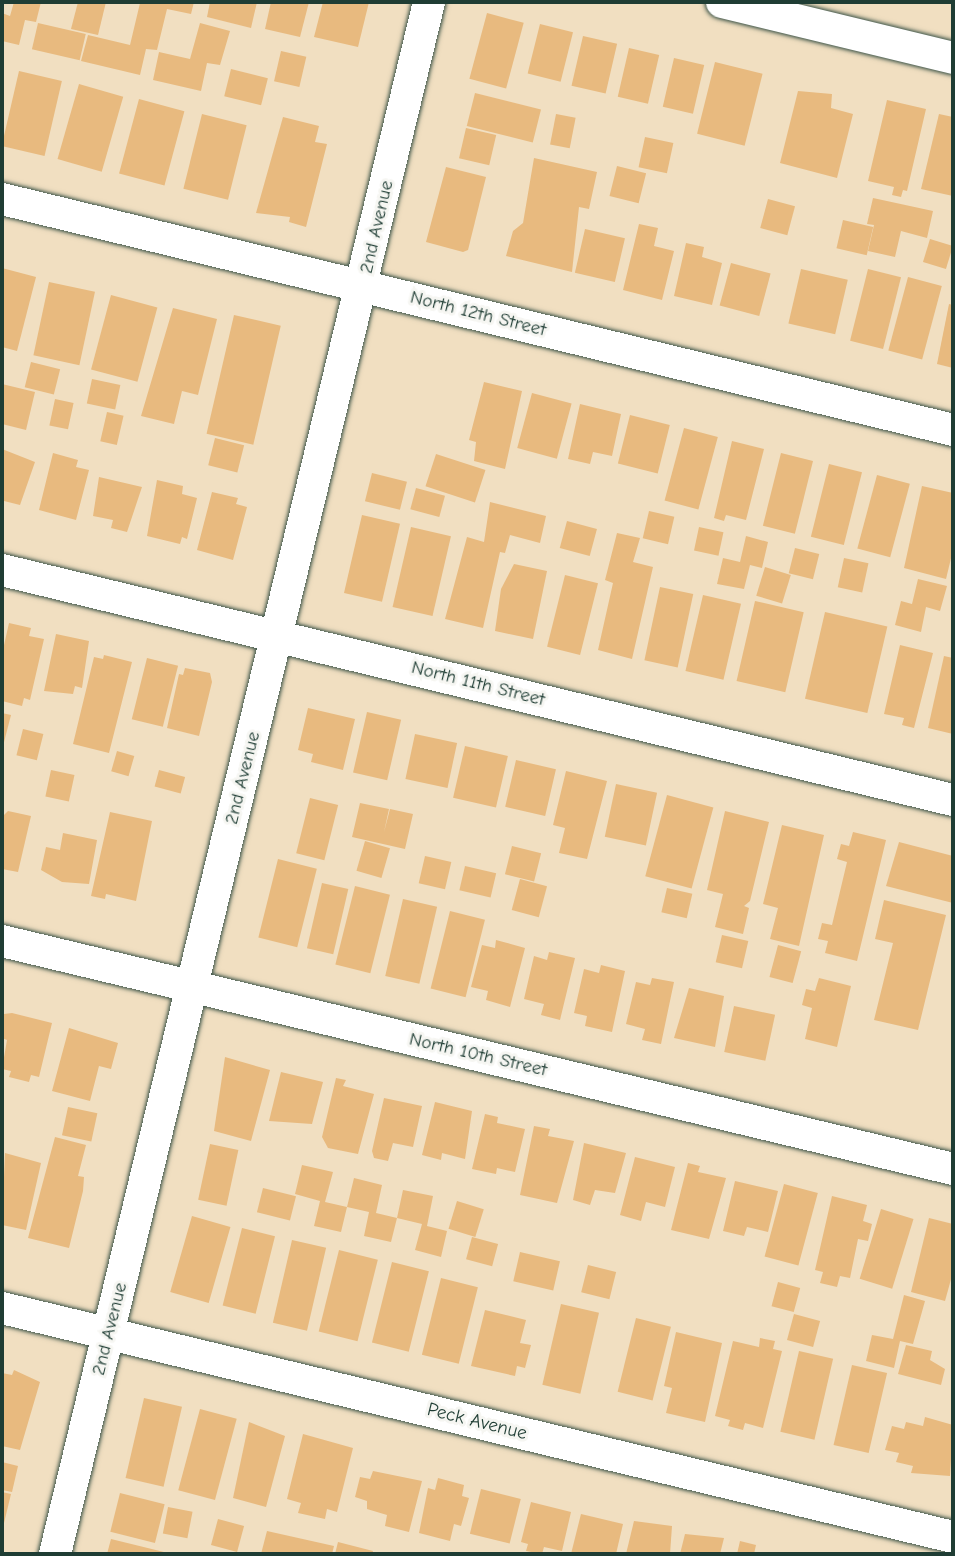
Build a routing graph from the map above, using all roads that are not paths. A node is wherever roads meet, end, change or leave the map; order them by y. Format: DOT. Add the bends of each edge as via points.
graph roads {
  1 [pos="429,2"];
  2 [pos="722,2"];
  3 [pos="953,58"];
  4 [pos="2,199"];
  5 [pos="363,286"];
  6 [pos="953,430"];
  7 [pos="2,570"];
  8 [pos="278,636"];
  9 [pos="953,800"];
  10 [pos="2,941"];
  11 [pos="193,986"];
  12 [pos="953,1168"];
  13 [pos="2,1308"];
  14 [pos="109,1333"];
  15 [pos="953,1536"];
  16 [pos="55,1554"];
  1 -- 5 [label="street, 2nd Avenue"];
  2 -- 3 [label="street"];
  4 -- 5 [label="street, North 12th Street"];
  5 -- 6 [label="street, North 12th Street"];
  5 -- 8 [label="street, 2nd Avenue"];
  7 -- 8 [label="street, North 11th Street"];
  8 -- 9 [label="street, North 11th Street"];
  8 -- 11 [label="street, 2nd Avenue"];
  10 -- 11 [label="street, North 10th Street"];
  11 -- 12 [label="street, North 10th Street"];
  11 -- 14 [label="street, 2nd Avenue"];
  13 -- 14 [label="street, Peck Avenue"];
  14 -- 15 [label="street, Peck Avenue"];
  14 -- 16 [label="street, 2nd Avenue"];
}
